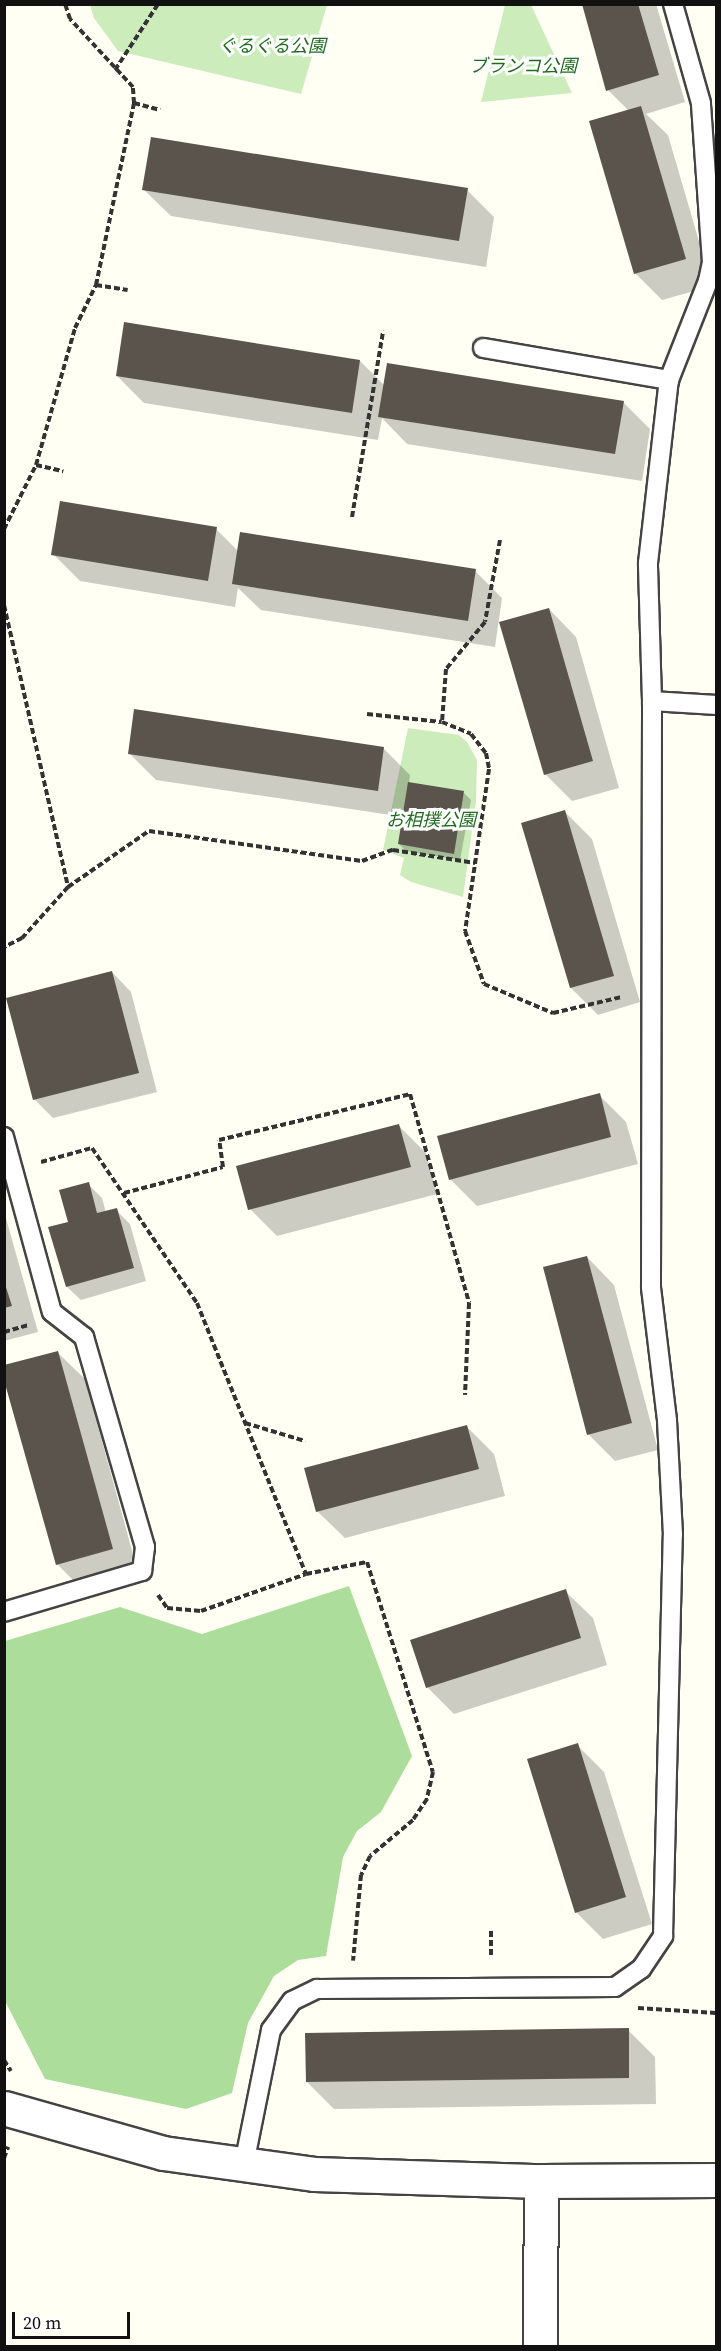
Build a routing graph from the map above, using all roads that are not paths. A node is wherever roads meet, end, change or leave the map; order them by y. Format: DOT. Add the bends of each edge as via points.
graph roads {
  1 [pos="673,4"];
  2 [pos="483,348"];
  3 [pos="669,380"];
  4 [pos="652,701"];
  5 [pos="717,705"];
  6 [pos="4,1137"];
  7 [pos="4,1612"];
  8 [pos="4,2108"];
  9 [pos="244,2164"];
  10 [pos="717,2180"];
  11 [pos="541,2181"];
  12 [pos="540,2346"];
  1 -- 3 [label="lane" via="701,103 712,262"];
  2 -- 3 [label="lane"];
  3 -- 4 [label="lane" via="648,563"];
  4 -- 5 [label="lane"];
  4 -- 9 [label="lane" via="651,1287 667,1420 673,1535 663,1936 641,1969 615,1988 316,1989 292,2001 271,2030"];
  6 -- 7 [label="lane" via="52,1312 84,1337 145,1547 142,1571"];
  8 -- 9 [label="street" via="162,2153"];
  9 -- 11 [label="street" via="314,2174"];
  10 -- 11 [label="street"];
  11 -- 12 [label="street"];
}
